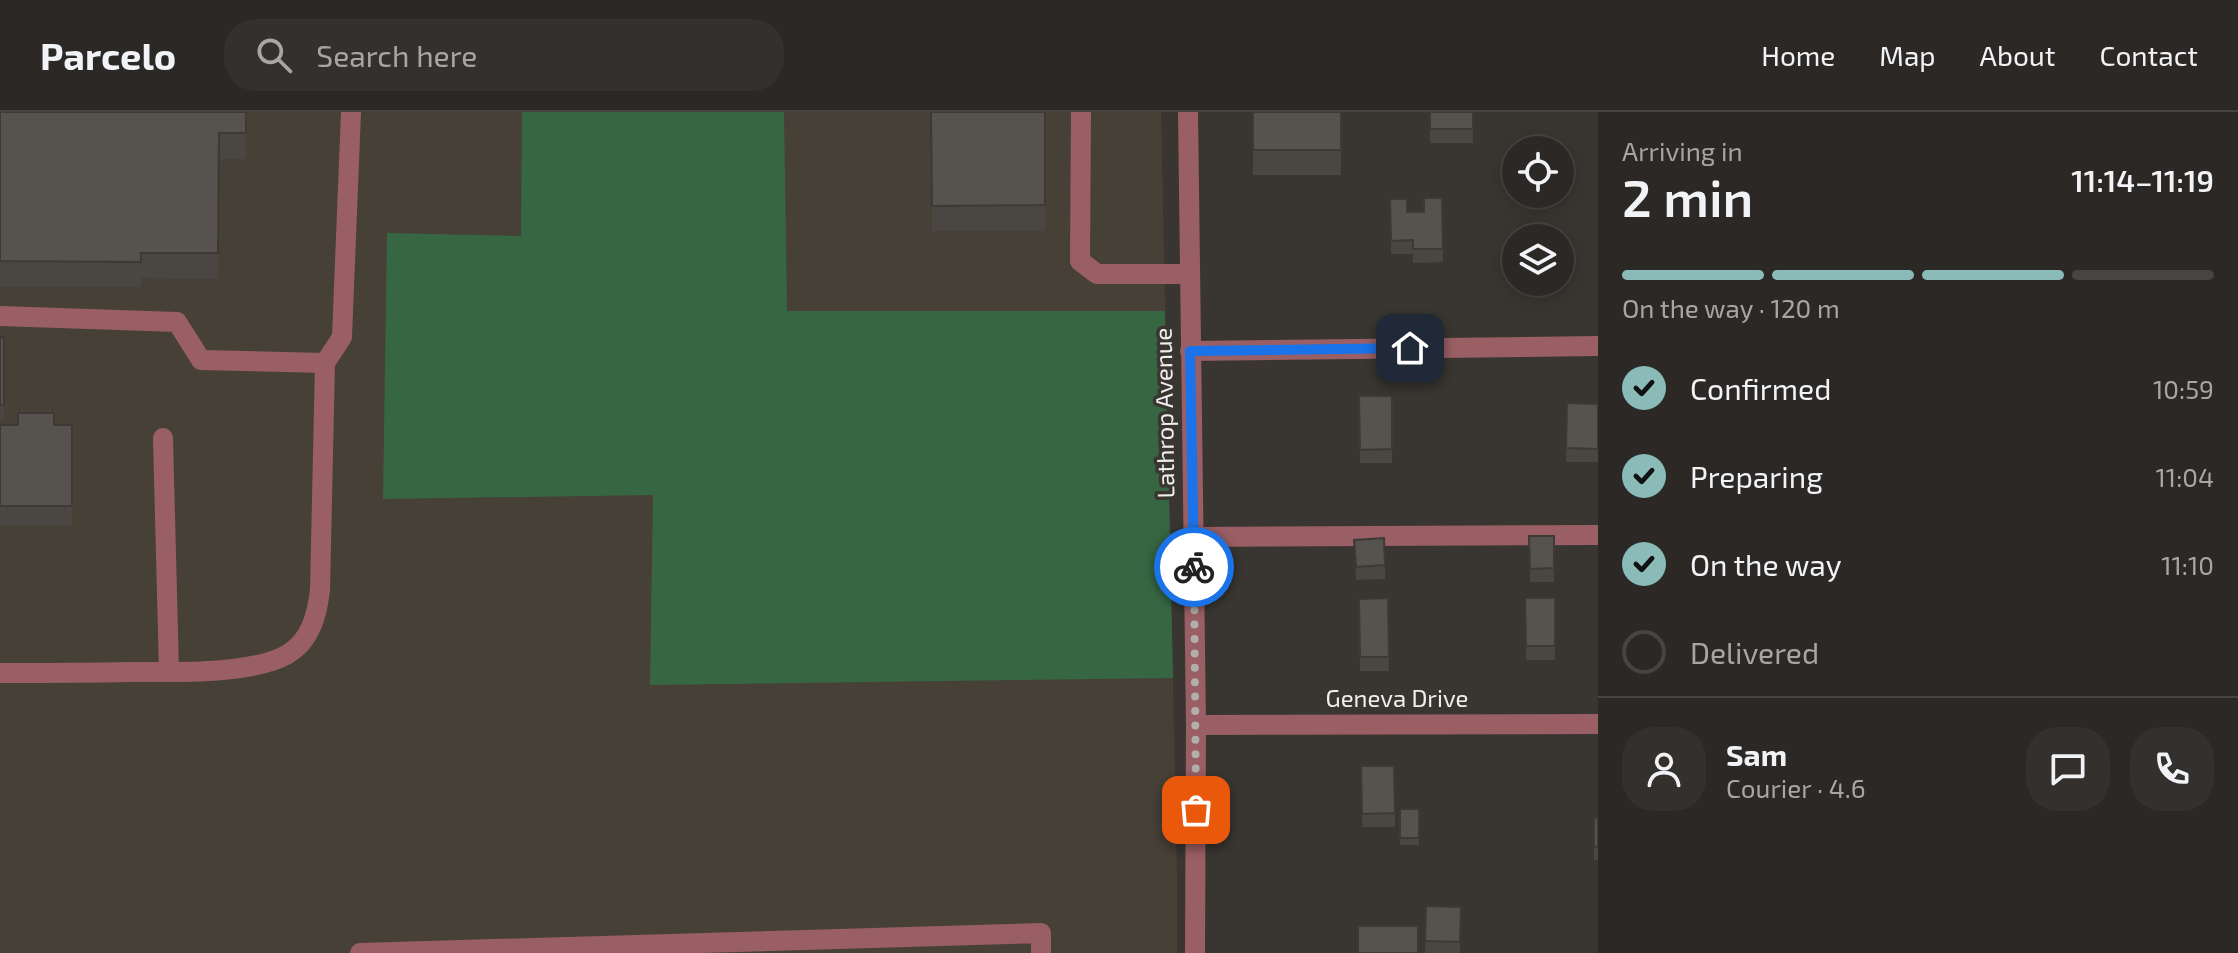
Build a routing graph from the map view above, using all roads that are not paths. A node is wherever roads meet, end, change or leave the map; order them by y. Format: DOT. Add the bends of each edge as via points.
graph roads {
  1 [pos="351,112"];
  2 [pos="1081,112"];
  3 [pos="1188,112"];
  4 [pos="1189,274"];
  5 [pos="0,316"];
  6 [pos="1598,346"];
  7 [pos="1190,351"];
  8 [pos="325,363"];
  9 [pos="163,438"];
  10 [pos="1598,535"];
  11 [pos="1193,537"];
  12 [pos="169,672"];
  13 [pos="0,673"];
  14 [pos="1598,724"];
  15 [pos="1196,725"];
  16 [pos="947,944"];
  17 [pos="852,946"];
  18 [pos="469,951"];
  19 [pos="360,953"];
  20 [pos="1041,953"];
  21 [pos="1195,953"];
  1 -- 8 [label="street" via="342,337"];
  2 -- 4 [label="street" via="1080,261 1097,274"];
  3 -- 4 [label="street, Lathrop Avenue"];
  4 -- 7 [label="street, Lathrop Avenue"];
  5 -- 8 [label="street" via="177,322 201,360"];
  6 -- 7 [label="street"];
  7 -- 11 [label="street, Lathrop Avenue"];
  8 -- 12 [label="street" via="316,619 288,654 267,662"];
  9 -- 12 [label="street"];
  10 -- 11 [label="street"];
  11 -- 15 [label="street, Lathrop Avenue"];
  12 -- 13 [label="street"];
  14 -- 15 [label="street, Geneva Drive"];
  15 -- 21 [label="street, Lathrop Avenue"];
  16 -- 17 [label="street"];
  16 -- 20 [label="street" via="1041,933"];
  17 -- 18 [label="street"];
  18 -- 19 [label="street"];
}
